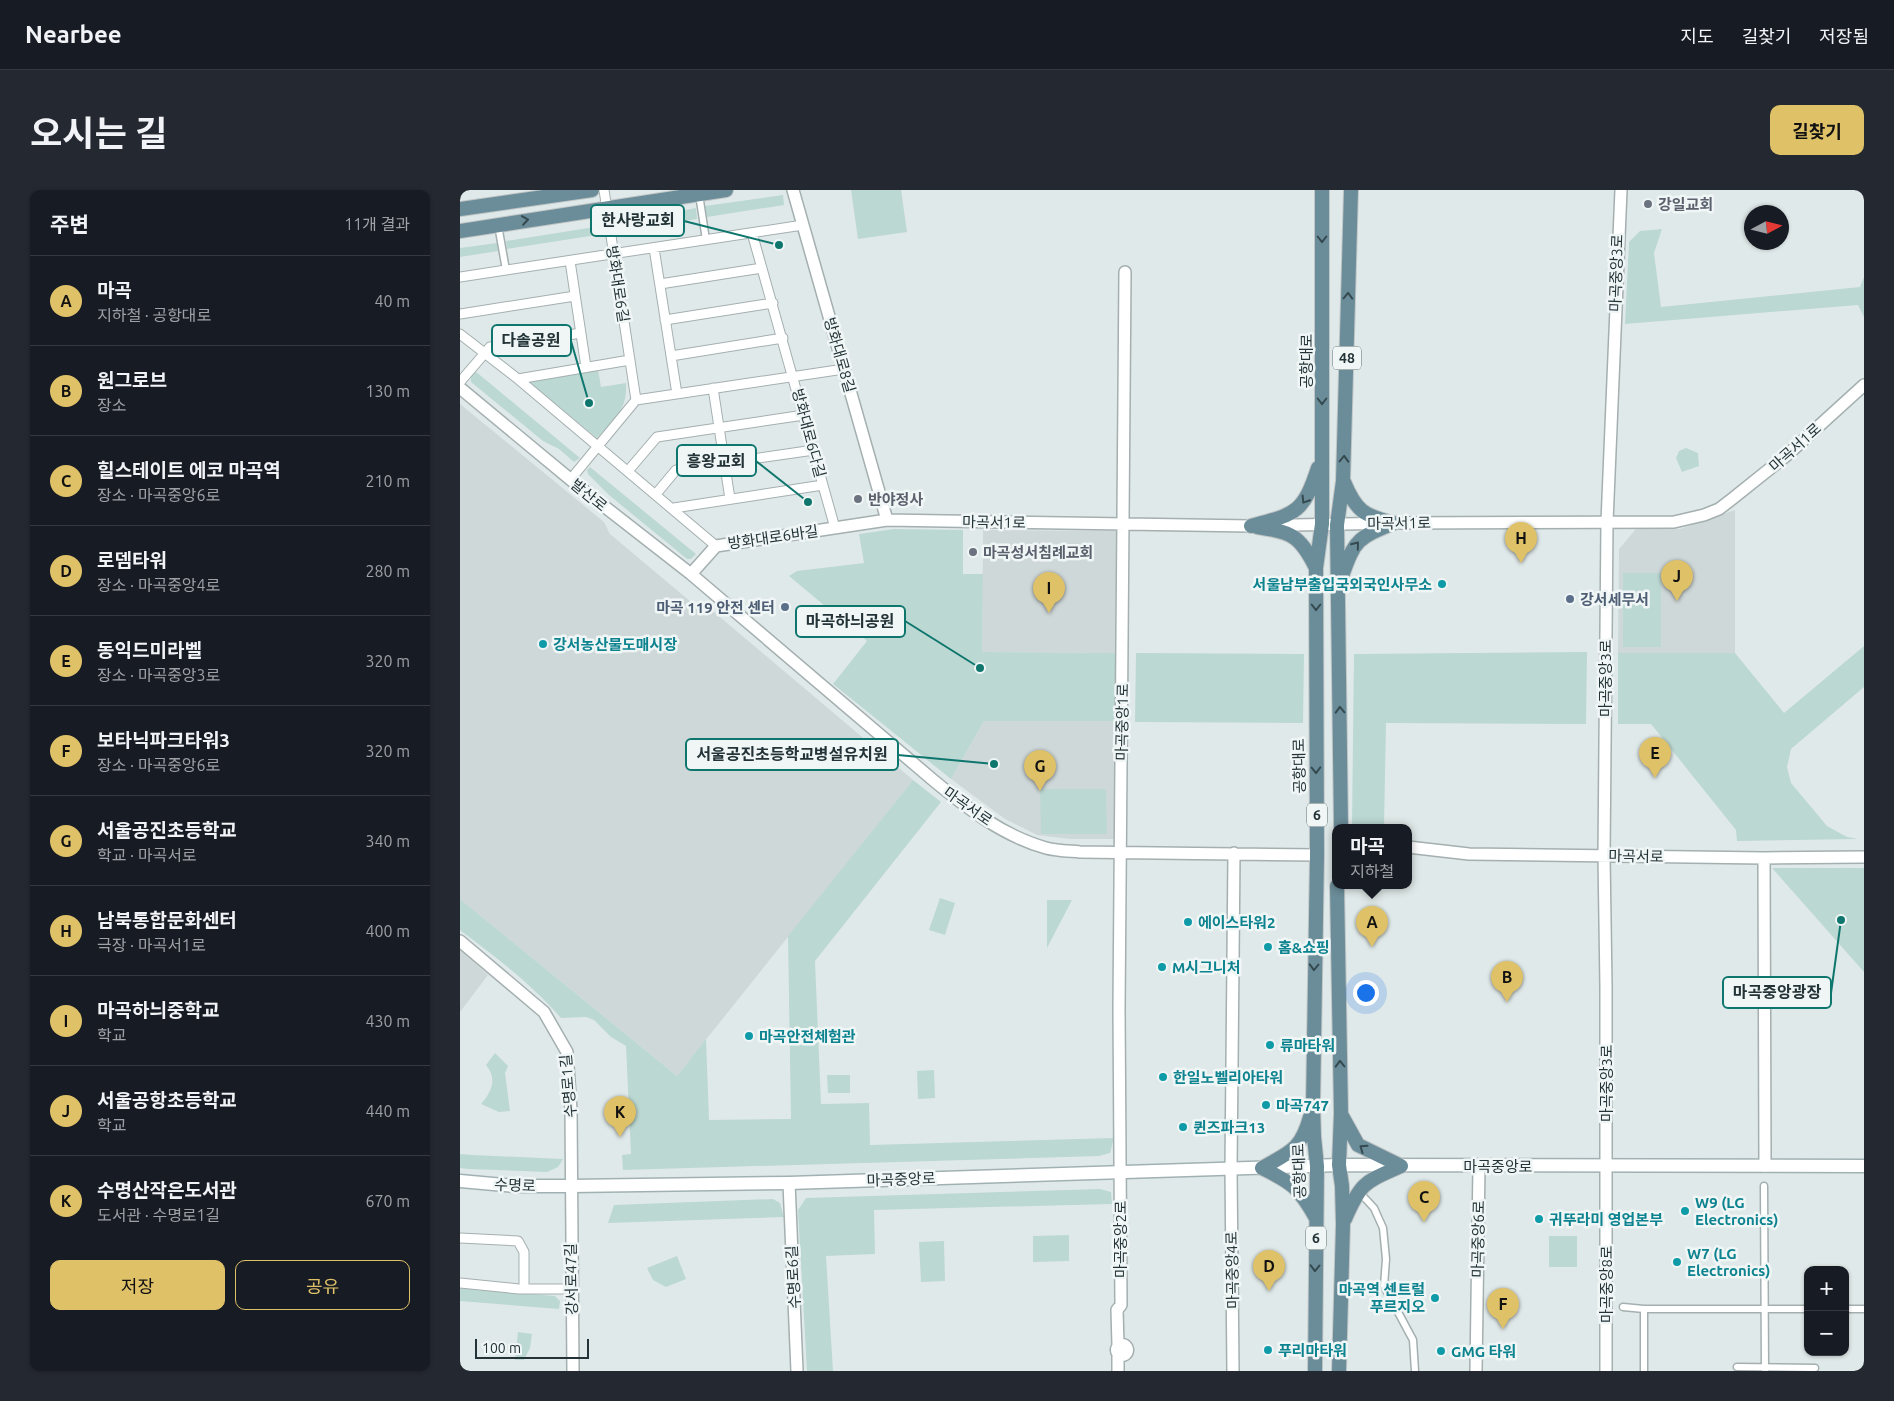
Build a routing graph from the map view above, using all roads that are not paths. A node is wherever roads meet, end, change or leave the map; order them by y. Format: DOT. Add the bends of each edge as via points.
graph roads {
  1 [pos="592,190"];
  2 [pos="604,190"];
  3 [pos="726,190"];
  4 [pos="793,190"];
  5 [pos="1322,190"];
  6 [pos="1351,190"];
  7 [pos="1621,190"];
  8 [pos="700,194"];
  9 [pos="607,208"];
  10 [pos="460,209"];
  11 [pos="498,224"];
  12 [pos="804,225"];
  13 [pos="460,231"];
  14 [pos="752,233"];
  15 [pos="706,240"];
  16 [pos="654,248"];
  17 [pos="614,254"];
  18 [pos="570,261"];
  19 [pos="762,268"];
  20 [pos="506,270"];
  21 [pos="1126,272"];
  22 [pos="460,277"];
  23 [pos="660,284"];
  24 [pos="575,296"];
  25 [pos="773,303"];
  26 [pos="460,314"];
  27 [pos="665,320"];
  28 [pos="581,333"];
  29 [pos="460,334"];
  30 [pos="783,338"];
  31 [pos="484,354"];
  32 [pos="671,356"];
  33 [pos="630,360"];
  34 [pos="586,367"];
  35 [pos="844,369"];
  36 [pos="794,376"];
  37 [pos="518,379"];
  38 [pos="460,382"];
  39 [pos="1864,385"];
  40 [pos="460,388"];
  41 [pos="713,388"];
  42 [pos="677,394"];
  43 [pos="636,400"];
  44 [pos="804,414"];
  45 [pos="719,428"];
  46 [pos="597,446"];
  47 [pos="814,450"];
  48 [pos="1322,455"];
  49 [pos="724,463"];
  50 [pos="628,471"];
  51 [pos="570,480"];
  52 [pos="1344,481"];
  53 [pos="823,485"];
  54 [pos="656,494"];
  55 [pos="730,499"];
  56 [pos="674,508"];
  57 [pos="887,520"];
  58 [pos="1607,522"];
  59 [pos="1394,523"];
  60 [pos="1322,524"];
  61 [pos="1124,525"];
  62 [pos="1337,525"];
  63 [pos="1251,526"];
  64 [pos="835,528"];
  65 [pos="716,546"];
  66 [pos="1316,568"];
  67 [pos="691,574"];
  68 [pos="1339,586"];
  69 [pos="1341,824"];
  70 [pos="1412,847"];
  71 [pos="1121,852"];
  72 [pos="1234,853"];
  73 [pos="1317,855"];
  74 [pos="1604,856"];
  75 [pos="1864,857"];
  76 [pos="1764,858"];
  77 [pos="1337,889"];
  78 [pos="460,941"];
  79 [pos="1313,1106"];
  80 [pos="1341,1113"];
  81 [pos="1318,1166"];
  82 [pos="1339,1166"];
  83 [pos="1401,1166"];
  84 [pos="1479,1166"];
  85 [pos="1605,1166"];
  86 [pos="1765,1166"];
  87 [pos="1864,1166"];
  88 [pos="1262,1168"];
  89 [pos="1231,1170"];
  90 [pos="1119,1173"];
  91 [pos="460,1182"];
  92 [pos="789,1183"];
  93 [pos="571,1186"];
  94 [pos="1764,1186"];
  95 [pos="1361,1194"];
  96 [pos="1316,1218"];
  97 [pos="1343,1224"];
  98 [pos="460,1238"];
  99 [pos="460,1284"];
  100 [pos="524,1289"];
  101 [pos="571,1289"];
  102 [pos="1623,1307"];
  103 [pos="1644,1309"];
  104 [pos="1766,1309"];
  105 [pos="1804,1309"];
  106 [pos="1849,1309"];
  107 [pos="1864,1309"];
  108 [pos="1121,1349"];
  109 [pos="1737,1368"];
  110 [pos="1815,1368"];
  111 [pos="1765,1369"];
  112 [pos="573,1371"];
  113 [pos="798,1371"];
  114 [pos="1118,1371"];
  115 [pos="1125,1371"];
  116 [pos="1233,1371"];
  117 [pos="1315,1371"];
  118 [pos="1339,1371"];
  119 [pos="1415,1371"];
  120 [pos="1476,1371"];
  121 [pos="1606,1371"];
  122 [pos="1644,1371"];
  1 -- 10 [label="main road"];
  2 -- 9 [label="street, 방화대로6길"];
  3 -- 8 [label="main road"];
  4 -- 12 [label="street, 방화대로8길"];
  5 -- 48 [label="main road, 공항대로 / 48, one-way"];
  52 -- 6 [label="main road, 48, one-way"];
  7 -- 58 [label="street, 마곡중앙3로"];
  8 -- 9 [label="main road"];
  8 -- 15 [label="street"];
  11 -- 9 [label="main road, one-way"];
  9 -- 17 [label="street, 방화대로6길"];
  11 -- 13 [label="main road"];
  11 -- 20 [label="street"];
  12 -- 14 [label="street"];
  12 -- 35 [label="street, 방화대로8길"];
  14 -- 15 [label="street"];
  14 -- 19 [label="street, 방화대로6다길"];
  15 -- 16 [label="street"];
  16 -- 17 [label="street"];
  16 -- 23 [label="street"];
  17 -- 18 [label="street"];
  17 -- 33 [label="street, 방화대로6길"];
  18 -- 20 [label="street"];
  18 -- 24 [label="street"];
  19 -- 23 [label="street"];
  19 -- 25 [label="street, 방화대로6다길"];
  20 -- 22 [label="street"];
  21 -- 61 [label="street, 마곡중앙1로"];
  23 -- 27 [label="street"];
  24 -- 26 [label="street"];
  24 -- 28 [label="street"];
  25 -- 27 [label="street"];
  25 -- 30 [label="street, 방화대로6다길"];
  27 -- 32 [label="street"];
  28 -- 31 [label="street" via="490,347"];
  28 -- 34 [label="street"];
  29 -- 31 [label="street, 방화대로6바길"];
  30 -- 32 [label="street"];
  30 -- 36 [label="street, 방화대로6다길"];
  31 -- 37 [label="street, 방화대로6바길"];
  31 -- 38 [label="street"];
  32 -- 42 [label="street"];
  33 -- 34 [label="street"];
  33 -- 43 [label="street, 방화대로6길"];
  34 -- 37 [label="street"];
  35 -- 36 [label="street"];
  35 -- 57 [label="street, 방화대로8길"];
  36 -- 41 [label="street"];
  36 -- 44 [label="street, 방화대로6다길"];
  37 -- 46 [label="street, 방화대로6바길"];
  39 -- 58 [label="street, 마곡서1로" via="1761,478 1719,509 1674,522"];
  40 -- 51 [label="street, 발산로"];
  41 -- 42 [label="street"];
  41 -- 45 [label="street"];
  42 -- 43 [label="street"];
  43 -- 46 [label="street"];
  44 -- 45 [label="street"];
  44 -- 47 [label="street, 방화대로6다길"];
  45 -- 49 [label="street"];
  45 -- 50 [label="street" via="657,437"];
  46 -- 50 [label="street, 방화대로6바길"];
  46 -- 51 [label="street"];
  47 -- 49 [label="street"];
  47 -- 53 [label="street, 방화대로6다길"];
  48 -- 60 [label="main road, 공항대로 / 48"];
  48 -- 63 [label="main road, one-way" via="1301,507 1285,517"];
  49 -- 54 [label="street" via="676,470"];
  49 -- 55 [label="street"];
  50 -- 54 [label="street, 방화대로6바길"];
  51 -- 67 [label="street, 발산로"];
  52 -- 59 [label="main road" via="1351,499 1364,513"];
  52 -- 62 [label="main road, 48"];
  53 -- 55 [label="street"];
  53 -- 64 [label="street, 방화대로6다길"];
  54 -- 56 [label="street, 방화대로6바길"];
  55 -- 56 [label="street"];
  56 -- 65 [label="street, 방화대로6바길"];
  57 -- 61 [label="street, 마곡서1로"];
  57 -- 64 [label="street, 방화대로6바길"];
  58 -- 59 [label="street, 마곡서1로"];
  58 -- 74 [label="street, 마곡중앙3로"];
  59 -- 62 [label="street, 마곡서1로"];
  68 -- 59 [label="main road, one-way" via="1357,542"];
  60 -- 62 [label="street, 마곡서1로"];
  60 -- 63 [label="street, 마곡서1로"];
  60 -- 66 [label="main road, 공항대로 / 6"];
  61 -- 63 [label="street, 마곡서1로"];
  61 -- 71 [label="street, 마곡중앙1로"];
  62 -- 68 [label="main road, 6"];
  63 -- 66 [label="main road" via="1294,536"];
  64 -- 65 [label="street, 방화대로6바길"];
  65 -- 67 [label="street"];
  66 -- 73 [label="main road, 공항대로 / 6, one-way"];
  67 -- 71 [label="street, 마곡서로" via="933,780 980,816 1018,838 1047,848"];
  69 -- 68 [label="main road, 6, one-way"];
  70 -- 74 [label="street, 마곡서로" via="1469,854"];
  71 -- 72 [label="street, 마곡서로"];
  71 -- 90 [label="street, 마곡중앙1로"];
  72 -- 73 [label="street, 마곡서로"];
  72 -- 89 [label="street"];
  73 -- 79 [label="main road, 공항대로 / 6, one-way"];
  74 -- 76 [label="street, 마곡서로"];
  74 -- 85 [label="street, 마곡중앙3로"];
  75 -- 76 [label="street, 마곡서로"];
  76 -- 86 [label="street"];
  80 -- 77 [label="main road, 6, one-way"];
  78 -- 93 [label="street, 수명로1길" via="544,1012 567,1052 571,1101"];
  79 -- 81 [label="main road, 공항대로 / 6"];
  79 -- 88 [label="main road" via="1307,1129 1296,1149"];
  80 -- 82 [label="main road, 6"];
  83 -- 80 [label="main road, one-way" via="1358,1145"];
  81 -- 82 [label="main road, 마곡중앙로"];
  81 -- 88 [label="main road, 마곡중앙로"];
  81 -- 96 [label="main road, 공항대로 / 6"];
  82 -- 83 [label="main road, 마곡중앙로"];
  82 -- 97 [label="main road, 6"];
  83 -- 84 [label="main road, 마곡중앙로"];
  83 -- 97 [label="main road" via="1358,1191"];
  84 -- 85 [label="main road, 마곡중앙로"];
  84 -- 120 [label="street, 마곡중앙6로"];
  85 -- 86 [label="main road, 마곡중앙로"];
  85 -- 121 [label="street, 마곡중앙8로"];
  86 -- 87 [label="main road, 마곡중앙로"];
  88 -- 89 [label="main road, 마곡중앙로"];
  88 -- 96 [label="main road" via="1298,1188"];
  89 -- 90 [label="main road, 마곡중앙로"];
  89 -- 116 [label="street, 마곡중앙4로"];
  90 -- 92 [label="main road, 마곡중앙로"];
  90 -- 108 [label="street, 마곡중앙2로" via="1120,1301 1124,1310"];
  91 -- 93 [label="main road, 수명로"];
  92 -- 93 [label="main road, 마곡중앙로"];
  92 -- 113 [label="street, 수명로6길"];
  93 -- 101 [label="street, 강서로47길"];
  94 -- 104 [label="street"];
  95 -- 119 [label="street" via="1374,1208 1383,1228 1384,1286 1413,1340"];
  96 -- 117 [label="main road, 공항대로 / 6, one-way"];
  97 -- 118 [label="main road, 6"];
  98 -- 100 [label="street" via="518,1241 524,1252"];
  99 -- 100 [label="street"];
  100 -- 101 [label="street"];
  101 -- 112 [label="street, 강서로47길"];
  102 -- 103 [label="street"];
  103 -- 104 [label="street"];
  103 -- 122 [label="street"];
  104 -- 105 [label="street"];
  104 -- 111 [label="street"];
  106 -- 107 [label="street"];
  108 -- 114 [label="street, 마곡중앙2로"];
  108 -- 115 [label="street, 마곡중앙2로"];
  109 -- 111 [label="street"];
  110 -- 111 [label="street"];
}
